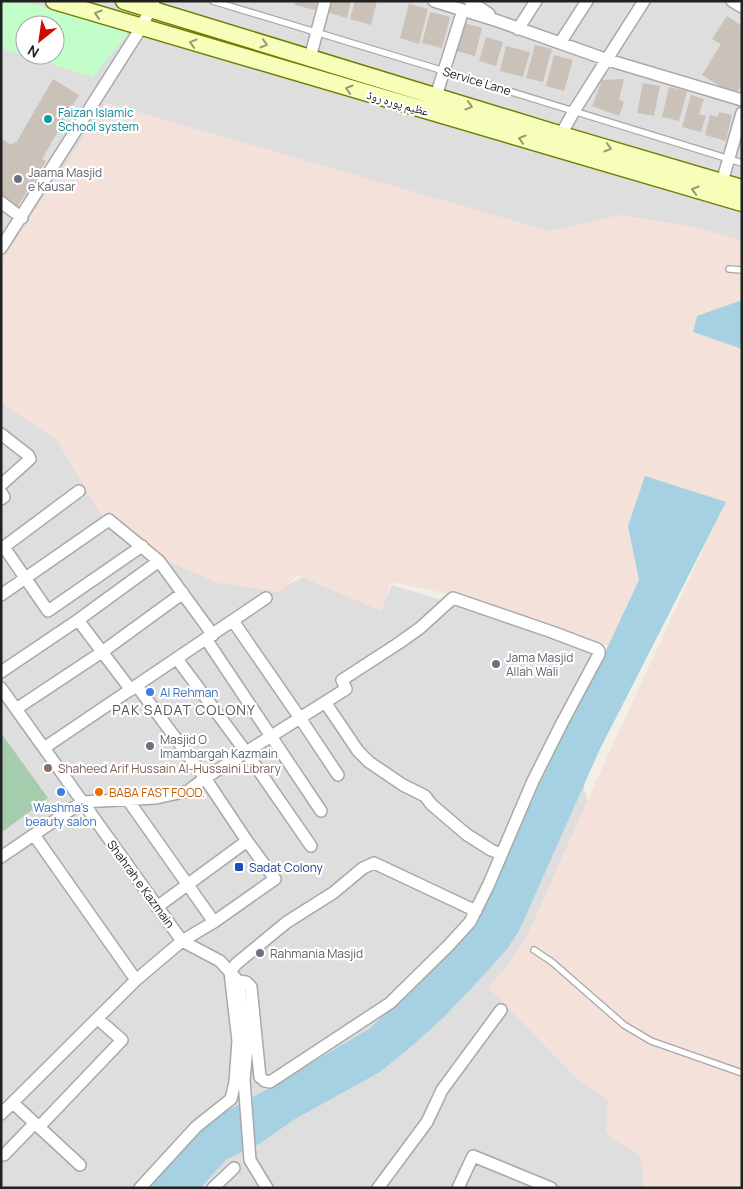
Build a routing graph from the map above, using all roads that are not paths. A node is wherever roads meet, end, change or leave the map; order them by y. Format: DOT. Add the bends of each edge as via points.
graph roads {
  1 [pos="54,1"];
  2 [pos="124,1"];
  3 [pos="213,1"];
  4 [pos="326,1"];
  5 [pos="434,1"];
  6 [pos="536,1"];
  7 [pos="586,1"];
  8 [pos="644,1"];
  9 [pos="732,1"];
  10 [pos="152,5"];
  11 [pos="473,5"];
  12 [pos="742,7"];
  13 [pos="141,28"];
  14 [pos="518,29"];
  15 [pos="317,33"];
  16 [pos="560,43"];
  17 [pos="310,58"];
  18 [pos="608,60"];
  19 [pos="444,71"];
  20 [pos="436,96"];
  21 [pos="742,100"];
  22 [pos="574,112"];
  23 [pos="742,113"];
  24 [pos="557,141"];
  25 [pos="729,159"];
  26 [pos="742,163"];
  27 [pos="722,182"];
  28 [pos="742,188"];
  29 [pos="1,202"];
  30 [pos="742,203"];
  31 [pos="22,218"];
  32 [pos="1,248"];
  33 [pos="729,268"];
  34 [pos="742,270"];
  35 [pos="1,434"];
  36 [pos="1,486"];
  37 [pos="80,491"];
  38 [pos="1,492"];
  39 [pos="1,499"];
  40 [pos="142,546"];
  41 [pos="2,548"];
  42 [pos="160,561"];
  43 [pos="25,579"];
  44 [pos="183,594"];
  45 [pos="1,595"];
  46 [pos="266,598"];
  47 [pos="78,620"];
  48 [pos="234,621"];
  49 [pos="209,637"];
  50 [pos="102,652"];
  51 [pos="177,659"];
  52 [pos="1,672"];
  53 [pos="1,688"];
  54 [pos="134,688"];
  55 [pos="326,702"];
  56 [pos="16,709"];
  57 [pos="300,718"];
  58 [pos="272,736"];
  59 [pos="44,748"];
  60 [pos="246,752"];
  61 [pos="338,775"];
  62 [pos="204,778"];
  63 [pos="128,800"];
  64 [pos="82,802"];
  65 [pos="321,811"];
  66 [pos="34,836"];
  67 [pos="247,842"];
  68 [pos="311,846"];
  69 [pos="501,854"];
  70 [pos="1,857"];
  71 [pos="187,884"];
  72 [pos="157,907"];
  73 [pos="476,911"];
  74 [pos="214,922"];
  75 [pos="182,941"];
  76 [pos="534,950"];
  77 [pos="230,972"];
  78 [pos="136,980"];
  79 [pos="238,981"];
  80 [pos="501,1010"];
  81 [pos="98,1019"];
  82 [pos="742,1074"];
  83 [pos="13,1103"];
  84 [pos="1,1114"];
  85 [pos="37,1125"];
  86 [pos="4,1156"];
  87 [pos="80,1165"];
  88 [pos="234,1168"];
  89 [pos="140,1188"];
  90 [pos="213,1188"];
  91 [pos="267,1188"];
  92 [pos="378,1188"];
  93 [pos="458,1188"];
  94 [pos="551,1188"];
  13 -- 1 [label="main road, عظیم پورہ روڈ, one-way"];
  2 -- 10 [label="main road, عظیم پورہ روڈ"];
  3 -- 15 [label="lane, Service Lane"];
  4 -- 15 [label="street"];
  5 -- 11 [label="street"];
  6 -- 14 [label="street"];
  7 -- 16 [label="street"];
  8 -- 18 [label="street"];
  9 -- 12 [label="street"];
  10 -- 13 [label="street"];
  10 -- 17 [label="main road, عظیم پورہ روڈ, one-way"];
  11 -- 14 [label="street"];
  11 -- 19 [label="street"];
  24 -- 13 [label="main road, عظیم پورہ روڈ, one-way"];
  13 -- 31 [label="street"];
  14 -- 16 [label="street"];
  15 -- 17 [label="street"];
  15 -- 19 [label="lane, Service Lane"];
  16 -- 18 [label="street"];
  17 -- 20 [label="main road, عظیم پورہ روڈ"];
  18 -- 21 [label="street"];
  18 -- 22 [label="street"];
  19 -- 20 [label="street"];
  19 -- 22 [label="lane, Service Lane"];
  20 -- 24 [label="main road, عظیم پورہ روڈ, one-way"];
  22 -- 24 [label="street"];
  22 -- 25 [label="lane, Service Lane"];
  23 -- 25 [label="street"];
  24 -- 27 [label="main road, عظیم پورہ روڈ, one-way"];
  30 -- 24 [label="main road, عظیم پورہ روڈ, one-way"];
  25 -- 26 [label="lane, Service Lane"];
  25 -- 27 [label="street"];
  27 -- 28 [label="main road, عظیم پورہ روڈ"];
  29 -- 31 [label="street"];
  31 -- 32 [label="street"];
  33 -- 34 [label="lane"];
  35 -- 36 [label="street" via="30,459"];
  37 -- 41 [label="street"];
  38 -- 39 [label="street" via="4,497"];
  40 -- 42 [label="street"];
  40 -- 43 [label="street" via="109,520"];
  40 -- 43 [label="street" via="48,611"];
  41 -- 43 [label="street"];
  42 -- 44 [label="street"];
  42 -- 47 [label="street"];
  43 -- 45 [label="street"];
  44 -- 49 [label="street"];
  44 -- 50 [label="street"];
  46 -- 48 [label="street"];
  47 -- 50 [label="street"];
  47 -- 52 [label="street"];
  48 -- 49 [label="street"];
  48 -- 57 [label="street"];
  49 -- 51 [label="street"];
  49 -- 58 [label="street"];
  50 -- 54 [label="street"];
  50 -- 56 [label="street"];
  51 -- 54 [label="street"];
  51 -- 60 [label="street"];
  53 -- 56 [label="street, Shahrah e Kazmain"];
  54 -- 59 [label="street"];
  54 -- 62 [label="street"];
  55 -- 57 [label="street"];
  55 -- 69 [label="street" via="358,751 369,762 425,796 466,834"];
  55 -- 69 [label="street" via="346,689 342,680 420,628 453,598 599,651 533,781"];
  56 -- 59 [label="street, Shahrah e Kazmain"];
  57 -- 58 [label="street"];
  57 -- 61 [label="street"];
  58 -- 60 [label="street"];
  58 -- 65 [label="street"];
  59 -- 64 [label="street, Shahrah e Kazmain"];
  60 -- 62 [label="street"];
  60 -- 68 [label="street"];
  62 -- 63 [label="street" via="188,790 156,798"];
  62 -- 67 [label="street"];
  63 -- 64 [label="street"];
  63 -- 71 [label="street"];
  64 -- 66 [label="street"];
  64 -- 72 [label="street, Shahrah e Kazmain"];
  66 -- 70 [label="street"];
  66 -- 78 [label="street"];
  67 -- 71 [label="street"];
  67 -- 74 [label="street" via="275,878"];
  69 -- 73 [label="street"];
  71 -- 72 [label="street"];
  71 -- 74 [label="street"];
  72 -- 75 [label="street, Shahrah e Kazmain"];
  73 -- 77 [label="street" via="374,863 288,922"];
  73 -- 79 [label="street, Shahrah e Kazmain" via="454,940 390,1003 270,1082 260,1077 251,987"];
  74 -- 75 [label="street"];
  75 -- 77 [label="street, Shahrah e Kazmain" via="220,961"];
  75 -- 78 [label="street"];
  76 -- 82 [label="lane" via="624,1026 651,1041"];
  77 -- 79 [label="street, Shahrah e Kazmain"];
  77 -- 89 [label="street" via="238,1041 231,1099 196,1127"];
  78 -- 81 [label="street"];
  79 -- 91 [label="street" via="247,1046 244,1080 250,1160"];
  80 -- 92 [label="street" via="442,1090 427,1122"];
  81 -- 83 [label="street"];
  81 -- 85 [label="street" via="122,1040"];
  83 -- 84 [label="street"];
  83 -- 85 [label="street"];
  85 -- 86 [label="street"];
  85 -- 87 [label="street"];
  88 -- 90 [label="street"];
  93 -- 94 [label="street" via="473,1156"];
}
